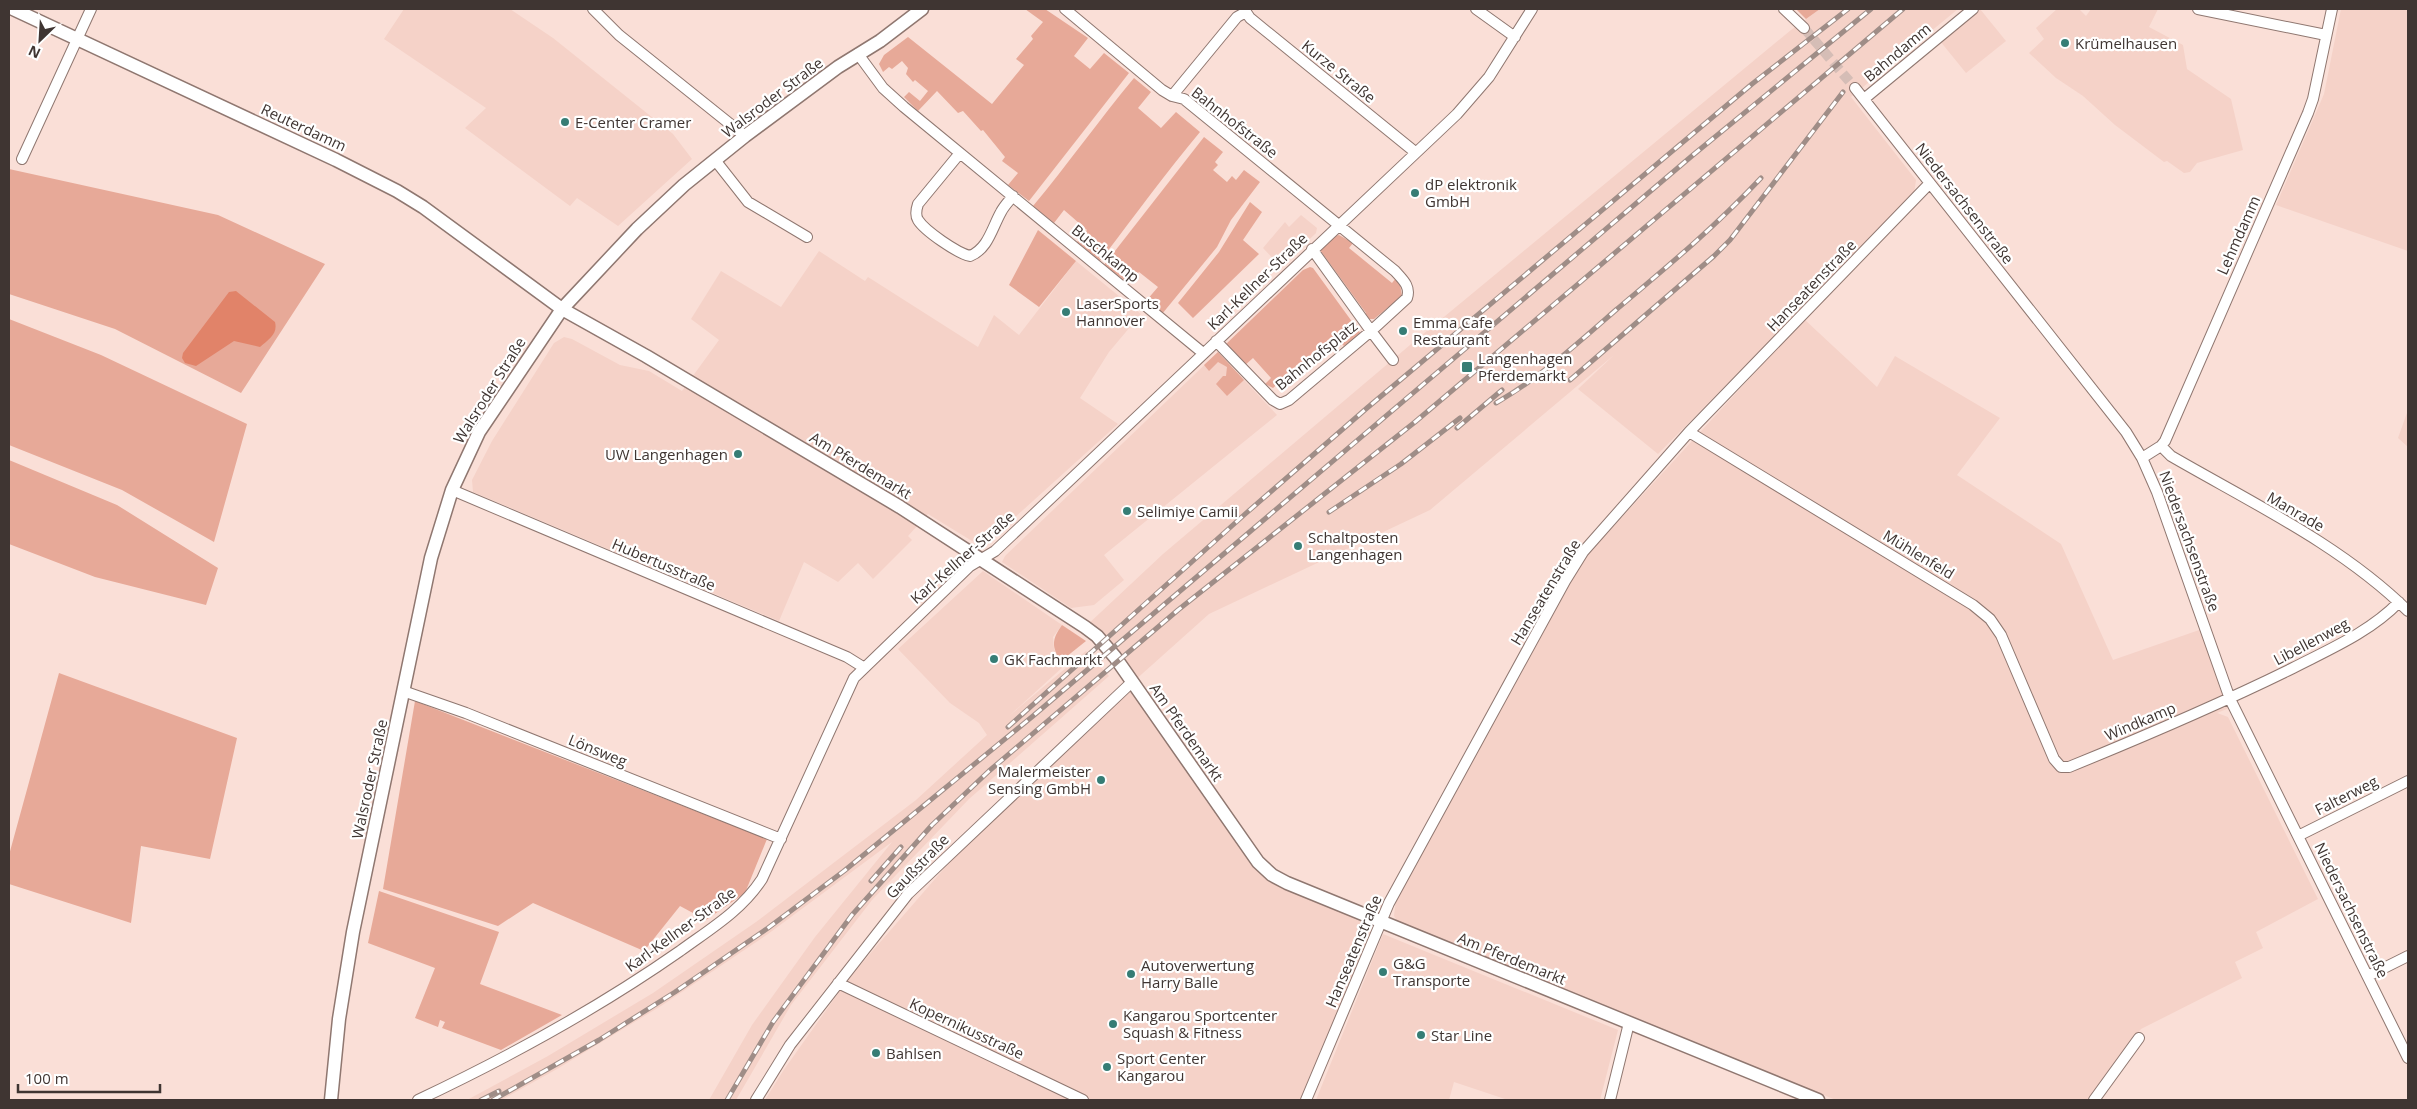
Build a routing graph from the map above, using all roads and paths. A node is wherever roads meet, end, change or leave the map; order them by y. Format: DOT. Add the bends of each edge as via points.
graph roads {
  1 [pos="13,9"];
  2 [pos="91,9"];
  3 [pos="593,9"];
  4 [pos="922,9"];
  5 [pos="1065,9"];
  6 [pos="1476,9"];
  7 [pos="1532,9"];
  8 [pos="1784,9"];
  9 [pos="1973,9"];
  10 [pos="2198,9"];
  11 [pos="2332,9"];
  12 [pos="1246,10"];
  13 [pos="1804,28"];
  14 [pos="2326,35"];
  15 [pos="1515,37"];
  16 [pos="77,39"];
  17 [pos="858,54"];
  18 [pos="1855,88"];
  19 [pos="1172,96"];
  20 [pos="1864,99"];
  21 [pos="745,136"];
  22 [pos="1415,152"];
  23 [pos="960,153"];
  24 [pos="22,159"];
  25 [pos="715,160"];
  26 [pos="1930,183"];
  27 [pos="1013,196"];
  28 [pos="1338,225"];
  29 [pos="807,237"];
  30 [pos="1312,249"];
  31 [pos="562,309"];
  32 [pos="1371,330"];
  33 [pos="1216,341"];
  34 [pos="1203,353"];
  35 [pos="1393,360"];
  36 [pos="1689,432"];
  37 [pos="2161,446"];
  38 [pos="2142,458"];
  39 [pos="452,490"];
  40 [pos="982,558"];
  41 [pos="2399,602"];
  42 [pos="2408,611"];
  43 [pos="863,667"];
  44 [pos="1132,682"];
  45 [pos="403,691"];
  46 [pos="2230,699"];
  47 [pos="2061,767"];
  48 [pos="2408,781"];
  49 [pos="2298,836"];
  50 [pos="780,839"];
  51 [pos="1381,921"];
  52 [pos="2408,956"];
  53 [pos="2368,976"];
  54 [pos="838,983"];
  55 [pos="1629,1023"];
  56 [pos="2139,1038"];
  57 [pos="2408,1058"];
  58 [pos="1811,1099"];
  59 [pos="332,1100"];
  60 [pos="418,1100"];
  61 [pos="756,1100"];
  62 [pos="1083,1100"];
  63 [pos="1306,1100"];
  64 [pos="1610,1100"];
  65 [pos="2094,1100"];
  1 -- 16 [label="street, Reuterdamm"];
  2 -- 16 [label="street"];
  3 -- 21 [label="street" via="619,35"];
  4 -- 17 [label="street, Walsroder Straße"];
  5 -- 19 [label="street, Bahnhofstraße"];
  6 -- 15 [label="street"];
  7 -- 15 [label="street, Karl-Kellner-Straße"];
  8 -- 13 [label="street"];
  9 -- 20 [label="street, Bahndamm"];
  10 -- 14 [label="street"];
  11 -- 14 [label="street, Lehmdamm"];
  12 -- 19 [label="street"];
  12 -- 22 [label="street, Kurze Straße" via="1250,18"];
  14 -- 37 [label="street, Lehmdamm" via="2308,113"];
  15 -- 22 [label="street, Karl-Kellner-Straße" via="1474,96"];
  16 -- 24 [label="street"];
  16 -- 31 [label="street, Reuterdamm" via="397,191"];
  17 -- 21 [label="street, Walsroder Straße"];
  17 -- 23 [label="street, Buschkamp" via="883,88"];
  18 -- 20 [label="street, Niedersachsenstraße"];
  19 -- 28 [label="street, Bahnhofstraße" via="1184,99"];
  20 -- 26 [label="street, Niedersachsenstraße"];
  21 -- 25 [label="street, Walsroder Straße"];
  22 -- 28 [label="street, Karl-Kellner-Straße"];
  23 -- 27 [label="street, Buschkamp"];
  23 -- 27 [label="street" via="918,204 916,213 919,221 953,250 970,256 978,253"];
  25 -- 29 [label="street" via="748,202"];
  25 -- 31 [label="street, Walsroder Straße" via="637,229"];
  26 -- 36 [label="street, Hanseatenstraße"];
  26 -- 38 [label="street, Niedersachsenstraße" via="2126,432"];
  27 -- 34 [label="street, Buschkamp"];
  28 -- 30 [label="street, Karl-Kellner-Straße"];
  28 -- 32 [label="street, Bahnhofsplatz" via="1394,271 1409,292 1404,302"];
  30 -- 32 [label="street, Bahnhofsplatz"];
  30 -- 33 [label="street, Karl-Kellner-Straße"];
  31 -- 39 [label="street, Walsroder Straße" via="479,432"];
  31 -- 40 [label="street, Am Pferdemarkt"];
  32 -- 33 [label="street, Bahnhofsplatz" via="1289,400 1280,404 1272,400"];
  32 -- 35 [label="street, Bahnhofsplatz"];
  33 -- 34 [label="street, Karl-Kellner-Straße"];
  34 -- 40 [label="street, Karl-Kellner-Straße" via="995,551"];
  36 -- 47 [label="street, Mühlenfeld" via="1973,605 1990,619 2001,634 2054,759"];
  36 -- 51 [label="street, Hanseatenstraße" via="1583,552"];
  37 -- 38 [label="street"];
  37 -- 41 [label="street, Manrade" via="2171,456 2334,550 2385,587"];
  38 -- 46 [label="street, Niedersachsenstraße"];
  39 -- 43 [label="street, Hubertusstraße" via="847,657"];
  39 -- 45 [label="street, Walsroder Straße" via="431,558"];
  40 -- 43 [label="street, Karl-Kellner-Straße"];
  40 -- 44 [label="street, Am Pferdemarkt" via="1097,636"];
  41 -- 42 [label="street, Manrade"];
  41 -- 46 [label="street, Libellenweg" via="2389,613 2350,639"];
  43 -- 50 [label="street, Karl-Kellner-Straße" via="854,678"];
  44 -- 51 [label="street, Am Pferdemarkt" via="1258,862 1287,883"];
  44 -- 54 [label="street, Gaußstraße" via="908,894"];
  45 -- 50 [label="street, Lönsweg" via="466,713"];
  45 -- 59 [label="street, Walsroder Straße" via="353,932 339,1019"];
  46 -- 47 [label="street, Windkamp" via="2069,767"];
  46 -- 49 [label="street, Niedersachsenstraße"];
  48 -- 49 [label="street, Falterweg"];
  49 -- 53 [label="street, Niedersachsenstraße"];
  50 -- 60 [label="street, Karl-Kellner-Straße" via="762,879 735,912 576,1018"];
  51 -- 55 [label="street, Am Pferdemarkt"];
  51 -- 63 [label="street, Hanseatenstraße"];
  52 -- 53 [label="street"];
  53 -- 57 [label="street, Niedersachsenstraße"];
  54 -- 61 [label="street, Gaußstraße" via="790,1045"];
  54 -- 62 [label="street, Kopernikusstraße"];
  55 -- 58 [label="street, Am Pferdemarkt"];
  55 -- 64 [label="street"];
  56 -- 65 [label="street"];
}
